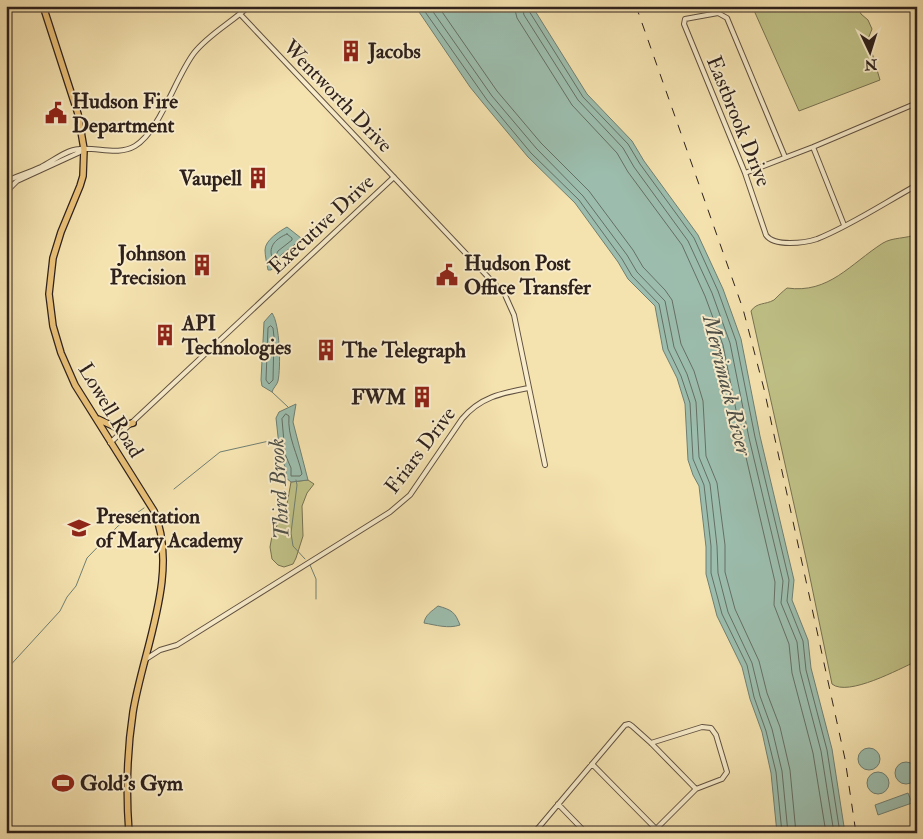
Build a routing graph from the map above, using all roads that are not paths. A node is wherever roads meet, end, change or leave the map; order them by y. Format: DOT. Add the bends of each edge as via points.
graph roads {
  1 [pos="43,6"];
  2 [pos="249,6"];
  3 [pos="240,14"];
  4 [pos="917,103"];
  5 [pos="813,147"];
  6 [pos="84,148"];
  7 [pos="785,157"];
  8 [pos="745,173"];
  9 [pos="394,177"];
  10 [pos="7,181"];
  11 [pos="917,185"];
  12 [pos="10,188"];
  13 [pos="6,198"];
  14 [pos="844,225"];
  15 [pos="528,388"];
  16 [pos="94,417"];
  17 [pos="133,423"];
  18 [pos="110,443"];
  19 [pos="545,465"];
  20 [pos="150,644"];
  21 [pos="160,650"];
  22 [pos="146,659"];
  23 [pos="651,742"];
  24 [pos="592,764"];
  25 [pos="696,789"];
  26 [pos="558,804"];
  27 [pos="656,829"];
  28 [pos="129,833"];
  29 [pos="534,833"];
  30 [pos="586,833"];
  31 [pos="652,833"];
  32 [pos="660,833"];
  1 -- 6 [label="main road, Lowell Road" via="78,114"];
  2 -- 3 [label="street"];
  3 -- 6 [label="street" via="194,54 152,130 141,142 120,151"];
  3 -- 9 [label="street, Wentworth Drive"];
  4 -- 5 [label="street"];
  5 -- 7 [label="street"];
  5 -- 14 [label="street"];
  6 -- 10 [label="street"];
  6 -- 12 [label="street" via="21,178"];
  6 -- 16 [label="main road, Lowell Road" via="83,176 52,258 49,294 60,353"];
  7 -- 8 [label="street"];
  7 -- 8 [label="street, Eastbrook Drive" via="726,18 718,13 685,19 684,24"];
  8 -- 14 [label="street, Eastbrook Drive" via="766,235 771,240 778,243 808,241"];
  9 -- 15 [label="street, Executive Drive" via="507,298 514,315"];
  9 -- 17 [label="street, Executive Drive"];
  10 -- 12 [label="street"];
  11 -- 14 [label="street"];
  12 -- 13 [label="street"];
  15 -- 19 [label="street, Executive Drive"];
  15 -- 21 [label="street, Friars Drive" via="493,396 471,409 415,488 399,505 177,645"];
  16 -- 17 [label="main road" via="115,427"];
  16 -- 18 [label="main road, Lowell Road"];
  17 -- 18 [label="street, Executive Drive"];
  18 -- 20 [label="main road, Lowell Road" via="149,502 162,537 163,569"];
  20 -- 21 [label="street"];
  20 -- 22 [label="main road, Lowell Road"];
  21 -- 22 [label="street, Friars Drive"];
  22 -- 28 [label="main road, Lowell Road" via="132,730 126,793"];
  23 -- 24 [label="street" via="629,724 625,725"];
  23 -- 25 [label="street"];
  23 -- 25 [label="street" via="702,727 714,731 727,772 722,779"];
  24 -- 26 [label="street"];
  24 -- 27 [label="street"];
  25 -- 27 [label="street"];
  26 -- 29 [label="street"];
  26 -- 30 [label="street"];
  27 -- 31 [label="street"];
  27 -- 32 [label="street"];
}
